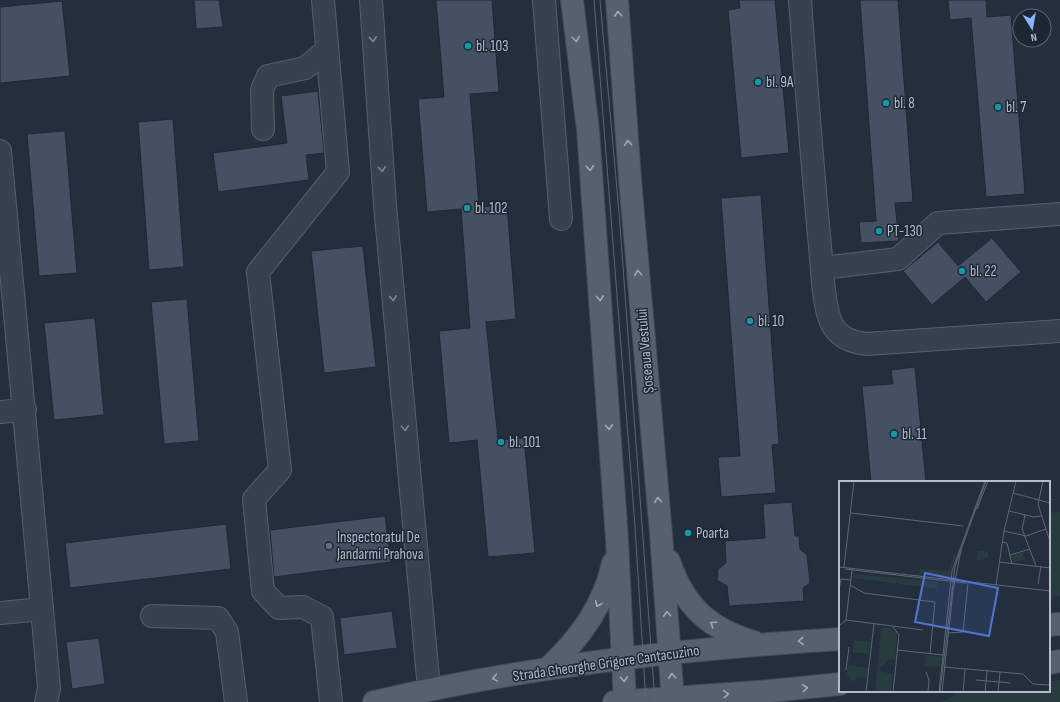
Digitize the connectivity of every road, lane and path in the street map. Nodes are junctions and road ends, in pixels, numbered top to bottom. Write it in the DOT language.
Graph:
graph roads {
  1 [pos="322,0"];
  2 [pos="371,0"];
  3 [pos="544,0"];
  4 [pos="572,0"];
  5 [pos="617,0"];
  6 [pos="800,0"];
  7 [pos="327,50"];
  8 [pos="263,128"];
  9 [pos="0,151"];
  10 [pos="1060,214"];
  11 [pos="561,219"];
  12 [pos="822,268"];
  13 [pos="1060,330"];
  14 [pos="25,410"];
  15 [pos="0,412"];
  16 [pos="662,539"];
  17 [pos="617,540"];
  18 [pos="42,609"];
  19 [pos="0,613"];
  20 [pos="152,616"];
  21 [pos="1060,624"];
  22 [pos="1050,625"];
  23 [pos="839,639"];
  24 [pos="761,644"];
  25 [pos="670,653"];
  26 [pos="622,658"];
  27 [pos="1060,662"];
  28 [pos="1050,663"];
  29 [pos="547,669"];
  30 [pos="839,684"];
  31 [pos="429,689"];
  32 [pos="770,691"];
  33 [pos="673,700"];
  34 [pos="46,702"];
  35 [pos="236,702"];
  36 [pos="331,702"];
  37 [pos="374,702"];
  38 [pos="621,702"];
  39 [pos="746,702"];
  1 -- 7 [label="street"];
  2 -- 31 [label="street, one-way"];
  3 -- 11 [label="street"];
  4 -- 17 [label="main road, one-way"];
  16 -- 5 [label="main road, Șoseaua Vestului, one-way"];
  6 -- 12 [label="street"];
  7 -- 8 [label="street"];
  7 -- 36 [label="street"];
  9 -- 14 [label="street"];
  10 -- 12 [label="street"];
  12 -- 13 [label="street"];
  14 -- 15 [label="street"];
  14 -- 18 [label="street"];
  24 -- 16 [label="main road, one-way"];
  25 -- 16 [label="main road, Șoseaua Vestului, one-way"];
  17 -- 26 [label="main road"];
  17 -- 29 [label="main road, one-way"];
  18 -- 19 [label="street"];
  18 -- 34 [label="street"];
  20 -- 35 [label="street"];
  21 -- 22 [label="main road"];
  23 -- 24 [label="main road, Strada Gheorghe Grigore Cantacuzino, one-way"];
  24 -- 25 [label="main road, Strada Gheorghe Grigore Cantacuzino"];
  25 -- 26 [label="main road, Strada Gheorghe Grigore Cantacuzino"];
  33 -- 25 [label="main road, Șoseaua Vestului, one-way"];
  26 -- 29 [label="main road, Strada Gheorghe Grigore Cantacuzino"];
  26 -- 38 [label="main road, one-way"];
  27 -- 28 [label="main road"];
  29 -- 31 [label="main road, Strada Gheorghe Grigore Cantacuzino, one-way"];
  32 -- 30 [label="main road, one-way"];
  31 -- 37 [label="main road, Strada Gheorghe Grigore Cantacuzino"];
  33 -- 32 [label="main road, one-way"];
  32 -- 39 [label="main road"];
  33 -- 38 [label="main road"];
}
